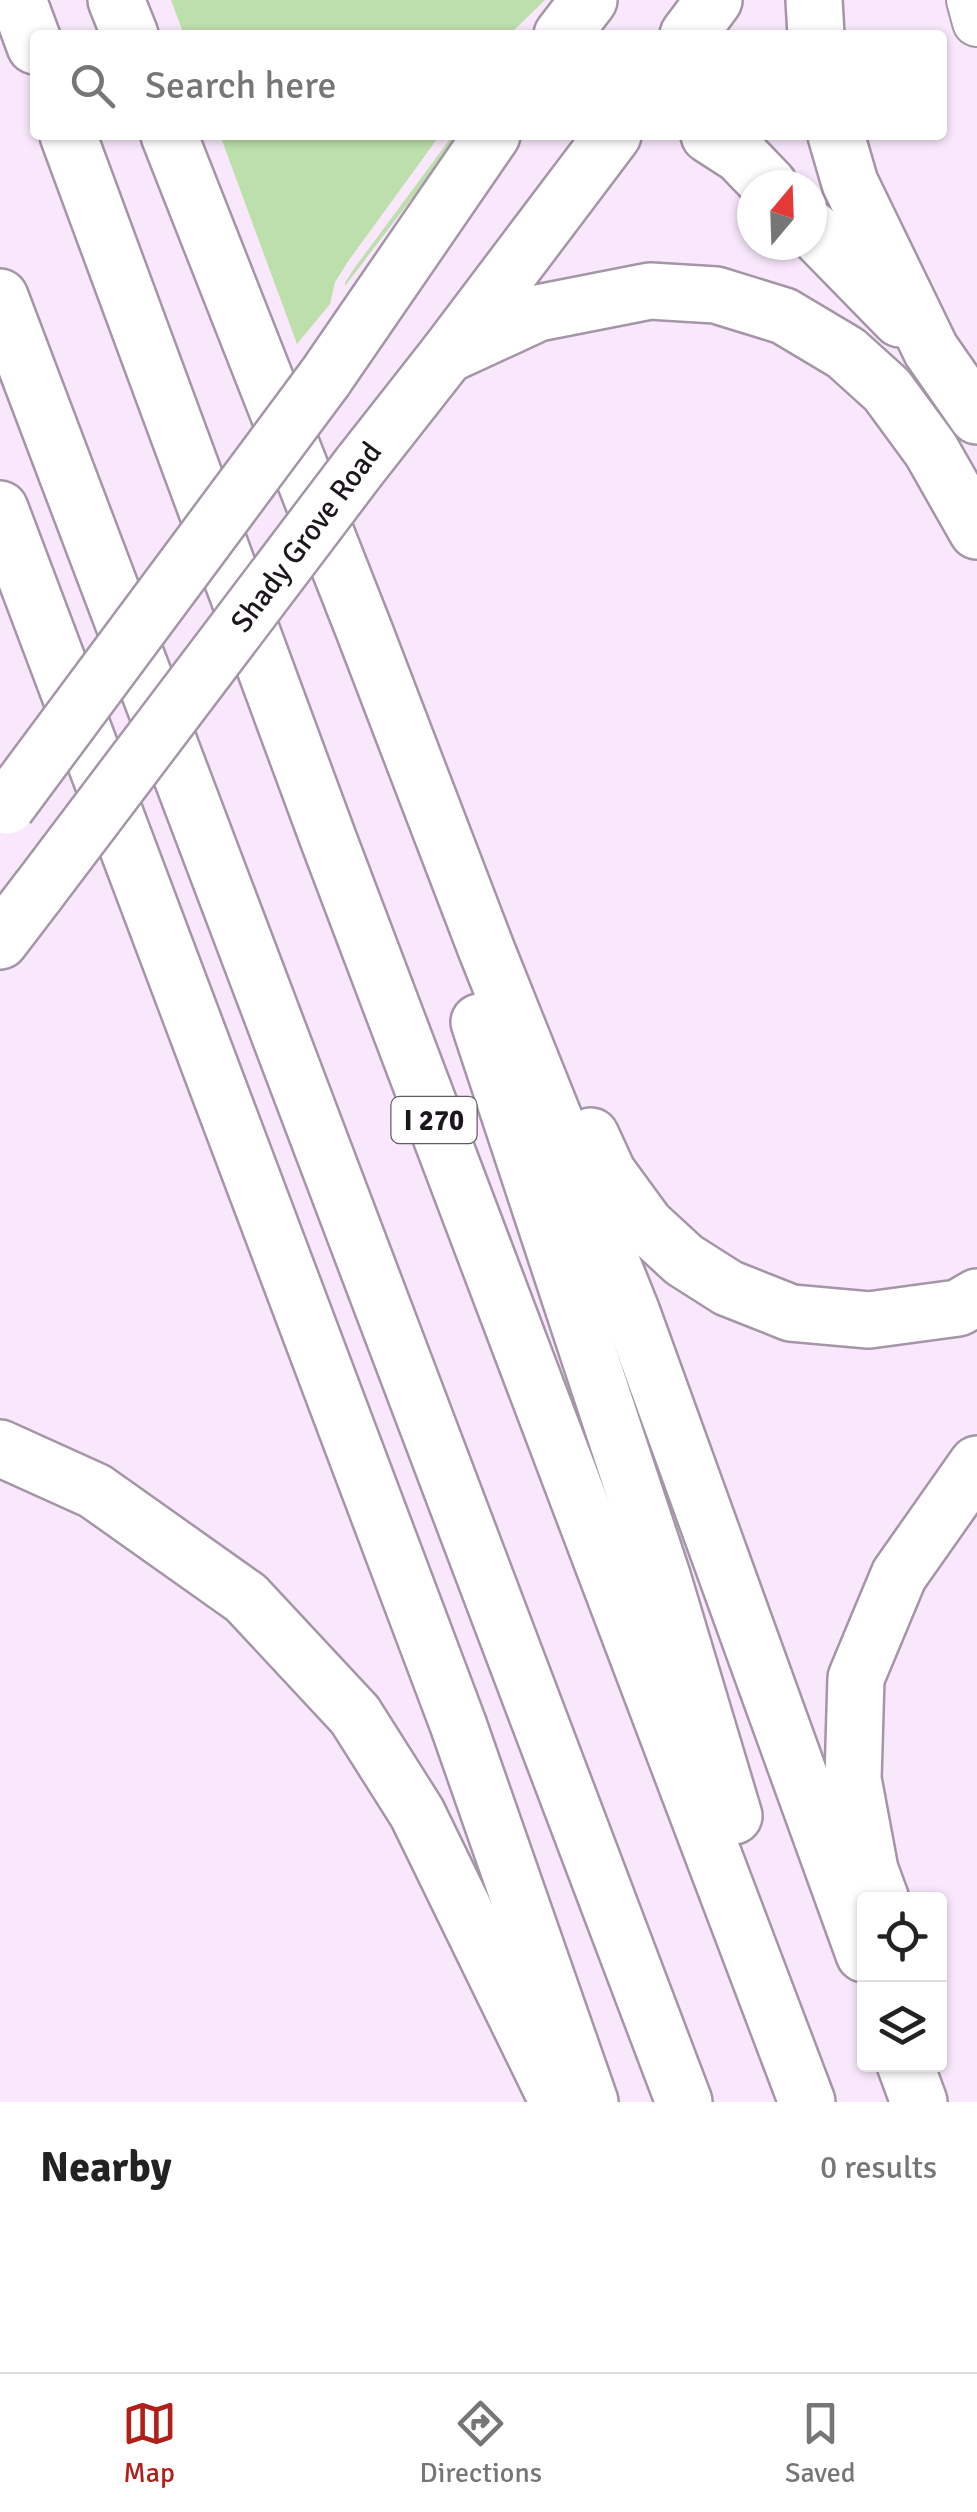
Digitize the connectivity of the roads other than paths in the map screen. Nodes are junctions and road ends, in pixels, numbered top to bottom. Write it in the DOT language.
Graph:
graph roads {
  1 [pos="18,0"];
  2 [pos="116,0"];
  3 [pos="589,0"];
  4 [pos="714,0"];
  5 [pos="814,0"];
  6 [pos="971,0"];
  7 [pos="977,22"];
  8 [pos="128,30"];
  9 [pos="566,30"];
  10 [pos="692,30"];
  11 [pos="816,30"];
  12 [pos="30,32"];
  13 [pos="70,140"];
  14 [pos="171,140"];
  15 [pos="489,140"];
  16 [pos="609,140"];
  17 [pos="717,140"];
  18 [pos="837,140"];
  19 [pos="755,170"];
  20 [pos="827,244"];
  21 [pos="0,298"];
  22 [pos="930,350"];
  23 [pos="446,356"];
  24 [pos="977,416"];
  25 [pos="0,509"];
  26 [pos="977,531"];
  27 [pos="3,811"];
  28 [pos="440,827"];
  29 [pos="0,941"];
  30 [pos="487,952"];
  31 [pos="977,1297"];
  32 [pos="0,1448"];
  33 [pos="977,1464"];
  34 [pos="977,1494"];
  35 [pos="928,1531"];
  36 [pos="878,1892"];
  37 [pos="857,1935"];
  38 [pos="908,2072"];
  39 [pos="942,2072"];
  40 [pos="558,2102"];
  41 [pos="590,2102"];
  42 [pos="684,2102"];
  43 [pos="806,2102"];
  44 [pos="819,2102"];
  45 [pos="919,2102"];
  46 [pos="952,2102"];
  1 -- 12 [label="main road"];
  2 -- 8 [label="main road"];
  3 -- 9 [label="main road"];
  4 -- 10 [label="main road"];
  5 -- 11 [label="main road"];
  6 -- 7 [label="lane"];
  13 -- 43 [label="main road, I 270"];
  14 -- 28 [label="main road"];
  15 -- 27 [label="main road, bridge"];
  16 -- 23 [label="main road, Shady Grove Road"];
  17 -- 19 [label="main road"];
  18 -- 22 [label="main road"];
  20 -- 22 [label="main road"];
  21 -- 42 [label="main road"];
  22 -- 24 [label="main road"];
  23 -- 26 [label="main road"];
  23 -- 29 [label="main road, Shady Grove Road, bridge"];
  25 -- 41 [label="main road"];
  28 -- 30 [label="main road"];
  28 -- 44 [label="main road"];
  30 -- 31 [label="main road"];
  30 -- 37 [label="main road"];
  32 -- 40 [label="main road"];
  33 -- 35 [label="main road"];
  34 -- 35 [label="main road"];
  35 -- 36 [label="main road"];
  38 -- 45 [label="main road"];
  39 -- 46 [label="main road"];
}
